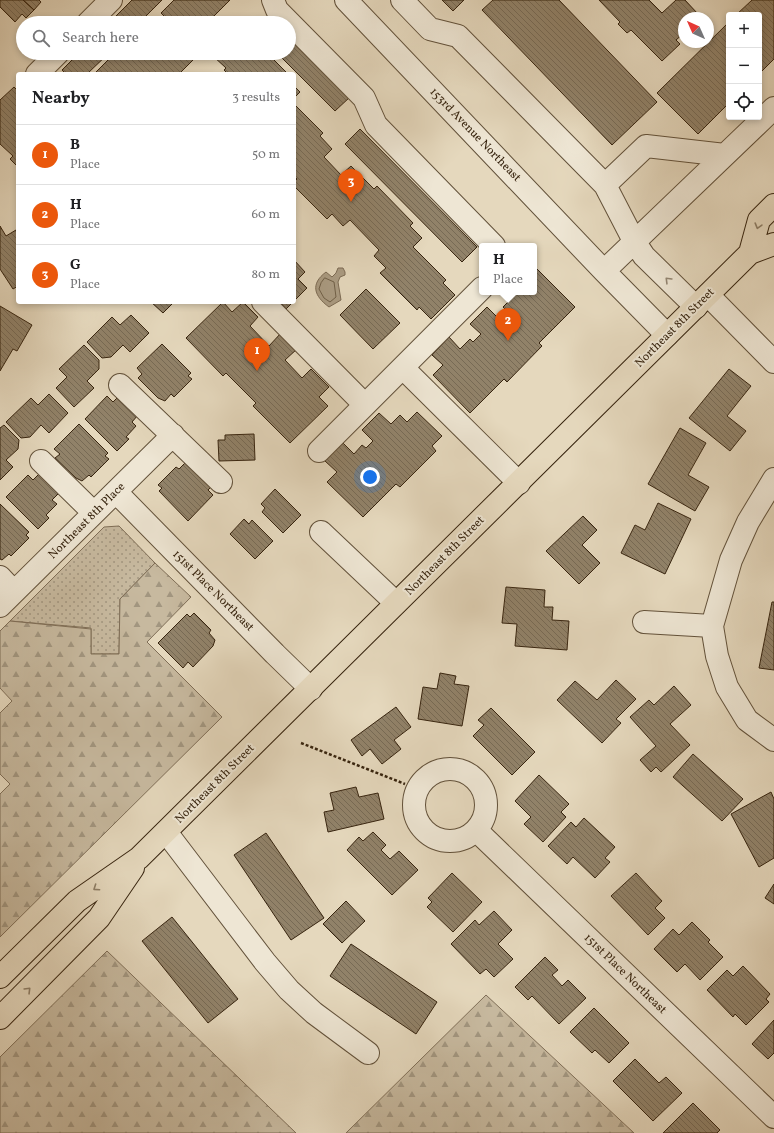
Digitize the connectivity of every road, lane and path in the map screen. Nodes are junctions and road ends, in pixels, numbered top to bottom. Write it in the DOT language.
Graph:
graph roads {
  1 [pos="111,0"];
  2 [pos="273,0"];
  3 [pos="346,0"];
  4 [pos="402,0"];
  5 [pos="95,16"];
  6 [pos="283,16"];
  7 [pos="296,29"];
  8 [pos="51,60"];
  9 [pos="39,72"];
  10 [pos="774,108"];
  11 [pos="725,154"];
  12 [pos="605,185"];
  13 [pos="774,205"];
  14 [pos="634,241"];
  15 [pos="491,243"];
  16 [pos="774,244"];
  17 [pos="750,253"];
  18 [pos="604,271"];
  19 [pos="479,291"];
  20 [pos="702,301"];
  21 [pos="265,304"];
  22 [pos="667,335"];
  23 [pos="774,362"];
  24 [pos="402,368"];
  25 [pos="120,385"];
  26 [pos="365,405"];
  27 [pos="173,435"];
  28 [pos="319,451"];
  29 [pos="42,461"];
  30 [pos="774,479"];
  31 [pos="221,482"];
  32 [pos="519,483"];
  33 [pos="116,492"];
  34 [pos="94,513"];
  35 [pos="321,532"];
  36 [pos="5,592"];
  37 [pos="396,603"];
  38 [pos="644,622"];
  39 [pos="712,626"];
  40 [pos="311,689"];
  41 [pos="774,740"];
  42 [pos="301,744"];
  43 [pos="405,784"];
  44 [pos="476,830"];
  45 [pos="166,832"];
  46 [pos="139,858"];
  47 [pos="0,977"];
  48 [pos="0,1018"];
  49 [pos="368,1053"];
  50 [pos="774,1117"];
  1 -- 5 [label="street"];
  2 -- 6 [label="street"];
  3 -- 18 [label="street, 153rd Avenue Northeast"];
  4 -- 12 [label="street"];
  7 -- 15 [label="street"];
  8 -- 9 [label="street"];
  10 -- 11 [label="street"];
  11 -- 12 [label="street"];
  11 -- 14 [label="street"];
  12 -- 14 [label="street"];
  13 -- 17 [label="main road, Northeast 8th Street, one-way"];
  14 -- 18 [label="street"];
  20 -- 14 [label="street, one-way"];
  16 -- 17 [label="main road, Northeast 8th Street"];
  17 -- 20 [label="main road, Northeast 8th Street"];
  18 -- 22 [label="street, 153rd Avenue Northeast"];
  19 -- 24 [label="street"];
  20 -- 22 [label="main road, Northeast 8th Street"];
  20 -- 23 [label="street"];
  21 -- 26 [label="street"];
  22 -- 32 [label="main road, Northeast 8th Street"];
  24 -- 26 [label="street"];
  24 -- 32 [label="street"];
  25 -- 27 [label="street"];
  26 -- 28 [label="street"];
  27 -- 31 [label="street"];
  27 -- 33 [label="street, Northeast 8th Place"];
  29 -- 34 [label="street"];
  30 -- 39 [label="street"];
  32 -- 37 [label="main road, Northeast 8th Street"];
  33 -- 34 [label="street, Northeast 8th Place"];
  33 -- 40 [label="street, 151st Place Northeast"];
  34 -- 36 [label="street, Northeast 8th Place"];
  35 -- 37 [label="street"];
  37 -- 40 [label="main road, Northeast 8th Street"];
  38 -- 39 [label="street"];
  39 -- 41 [label="street"];
  40 -- 45 [label="main road, Northeast 8th Street"];
  42 -- 43 [label="path"];
  44 -- 50 [label="street, 151st Place Northeast"];
  45 -- 46 [label="main road, Northeast 8th Street"];
  45 -- 49 [label="street"];
  46 -- 47 [label="main road, Northeast 8th Street, one-way"];
  48 -- 46 [label="main road, Northeast 8th Street, one-way"];
}
